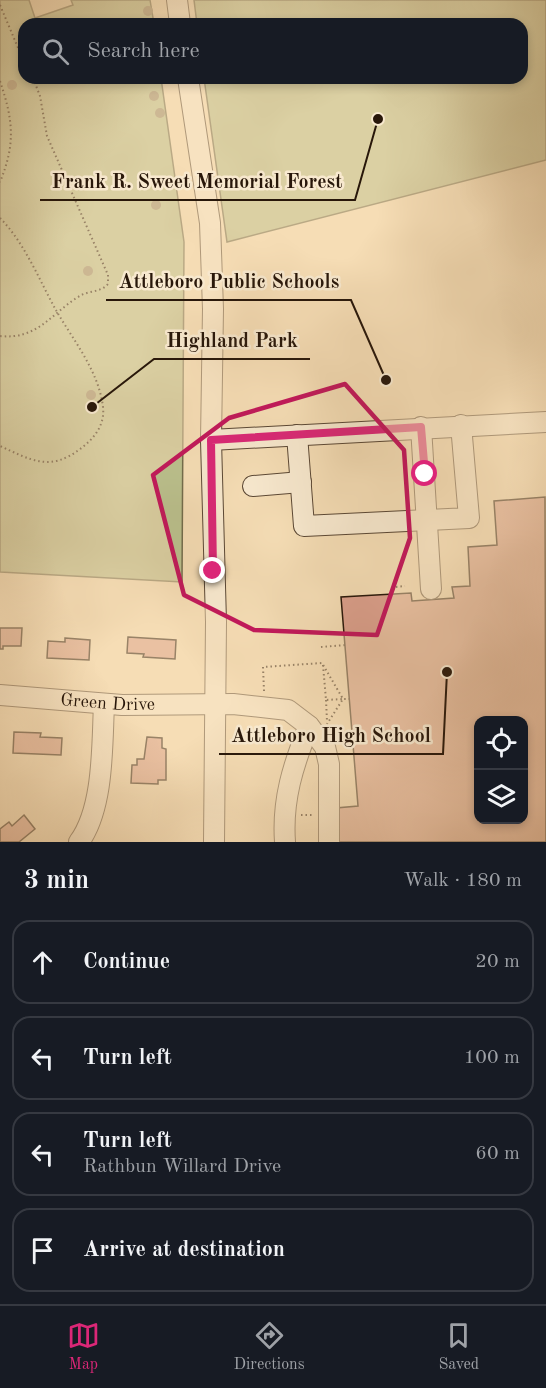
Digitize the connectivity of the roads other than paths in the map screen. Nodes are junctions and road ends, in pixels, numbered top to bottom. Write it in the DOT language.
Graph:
graph roads {
  1 [pos="177,0"];
  2 [pos="179,18"];
  3 [pos="189,84"];
  4 [pos="546,422"];
  5 [pos="461,425"];
  6 [pos="421,427"];
  7 [pos="297,435"];
  8 [pos="211,440"];
  9 [pos="301,482"];
  10 [pos="253,486"];
  11 [pos="428,520"];
  12 [pos="431,589"];
  13 [pos="0,695"];
  14 [pos="104,704"];
  15 [pos="215,706"];
  16 [pos="309,726"];
  17 [pos="79,842"];
  18 [pos="214,842"];
  19 [pos="285,842"];
  20 [pos="329,842"];
  1 -- 2 [label="street"];
  3 -- 8 [label="street"];
  4 -- 5 [label="street"];
  5 -- 6 [label="street"];
  5 -- 11 [label="street"];
  6 -- 7 [label="street"];
  6 -- 11 [label="street"];
  7 -- 8 [label="street"];
  7 -- 9 [label="street"];
  8 -- 15 [label="street"];
  9 -- 10 [label="street"];
  9 -- 11 [label="street"];
  11 -- 12 [label="street"];
  13 -- 14 [label="street, Green Drive"];
  14 -- 15 [label="street, Green Drive"];
  14 -- 17 [label="street"];
  15 -- 16 [label="street, Green Drive"];
  15 -- 18 [label="street"];
  16 -- 19 [label="street"];
  16 -- 20 [label="street"];
}
